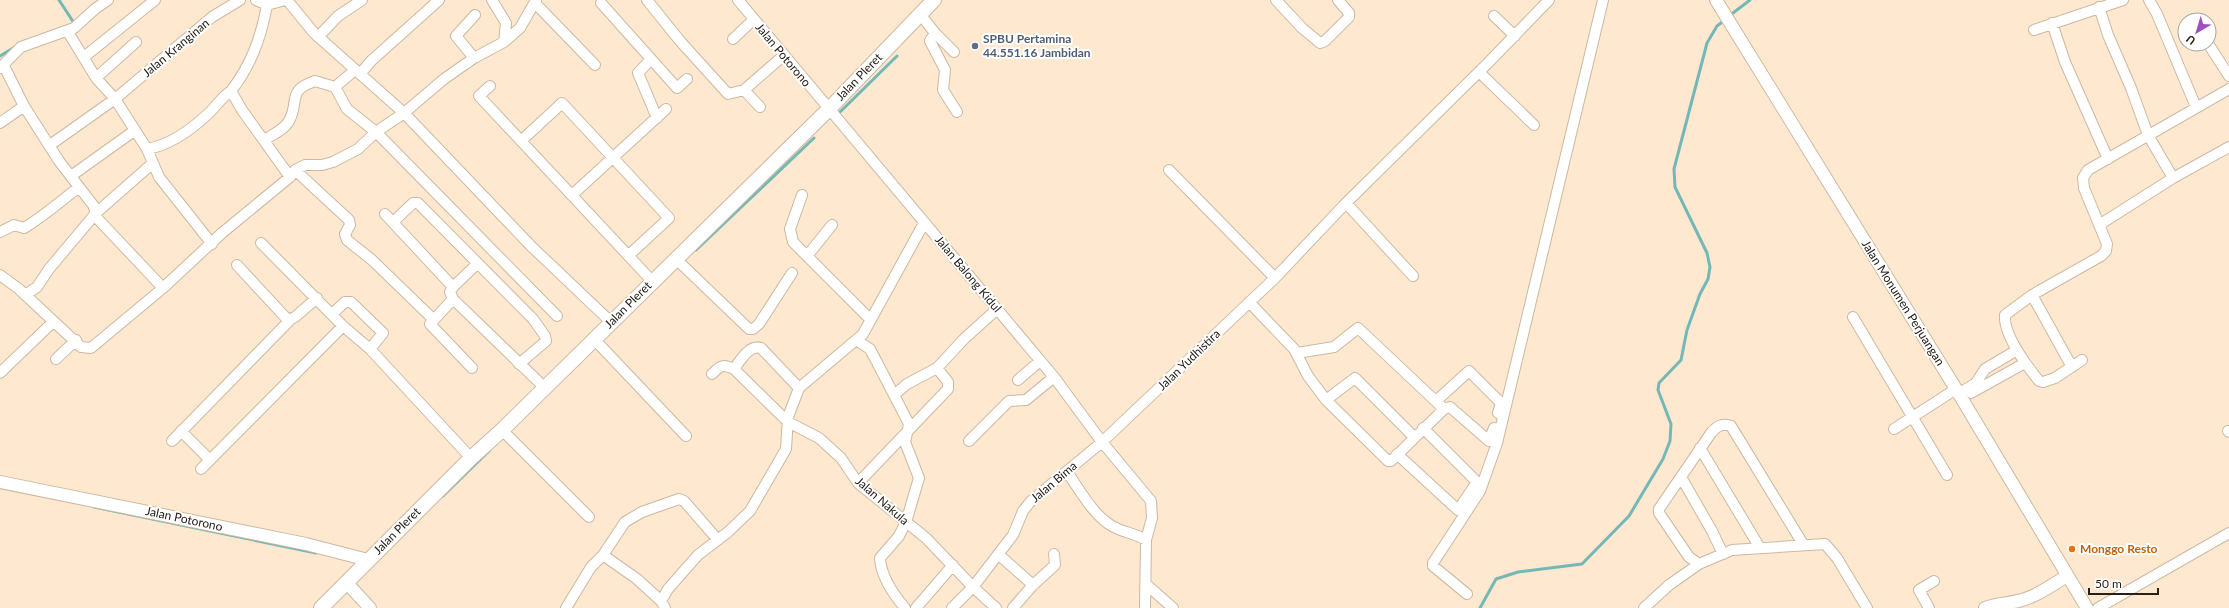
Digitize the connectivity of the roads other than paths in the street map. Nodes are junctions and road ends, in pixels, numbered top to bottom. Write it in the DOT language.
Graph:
graph roads {
  1 [pos="108,0"];
  2 [pos="155,0"];
  3 [pos="240,0"];
  4 [pos="256,0"];
  5 [pos="286,0"];
  6 [pos="362,0"];
  7 [pos="439,0"];
  8 [pos="492,0"];
  9 [pos="647,0"];
  10 [pos="738,0"];
  11 [pos="934,0"];
  12 [pos="1276,0"];
  13 [pos="1338,0"];
  14 [pos="1549,0"];
  15 [pos="1603,0"];
  16 [pos="2122,0"];
  17 [pos="2149,0"];
  18 [pos="536,2"];
  19 [pos="601,3"];
  20 [pos="1717,3"];
  21 [pos="267,6"];
  22 [pos="2099,7"];
  23 [pos="920,14"];
  24 [pos="475,15"];
  25 [pos="1494,16"];
  26 [pos="754,20"];
  27 [pos="2052,22"];
  28 [pos="2034,30"];
  29 [pos="68,32"];
  30 [pos="934,33"];
  31 [pos="1515,36"];
  32 [pos="318,37"];
  33 [pos="733,39"];
  34 [pos="136,42"];
  35 [pos="504,42"];
  36 [pos="954,52"];
  37 [pos="2216,52"];
  38 [pos="783,56"];
  39 [pos="84,57"];
  40 [pos="474,58"];
  41 [pos="651,59"];
  42 [pos="2225,60"];
  43 [pos="595,65"];
  44 [pos="2,66"];
  45 [pos="357,72"];
  46 [pos="1479,72"];
  47 [pos="2229,76"];
  48 [pos="96,78"];
  49 [pos="686,79"];
  50 [pos="490,86"];
  51 [pos="335,87"];
  52 [pos="2229,89"];
  53 [pos="744,90"];
  54 [pos="232,92"];
  55 [pos="115,99"];
  56 [pos="24,106"];
  57 [pos="760,107"];
  58 [pos="2196,107"];
  59 [pos="666,109"];
  60 [pos="829,109"];
  61 [pos="957,112"];
  62 [pos="404,113"];
  63 [pos="657,118"];
  64 [pos="0,123"];
  65 [pos="1534,125"];
  66 [pos="134,131"];
  67 [pos="376,132"];
  68 [pos="2148,135"];
  69 [pos="264,140"];
  70 [pos="521,141"];
  71 [pos="50,145"];
  72 [pos="2229,147"];
  73 [pos="147,149"];
  74 [pos="613,157"];
  75 [pos="2108,158"];
  76 [pos="153,163"];
  77 [pos="1169,170"];
  78 [pos="292,174"];
  79 [pos="71,176"];
  80 [pos="2173,178"];
  81 [pos="80,186"];
  82 [pos="572,195"];
  83 [pos="802,195"];
  84 [pos="1346,202"];
  85 [pos="386,214"];
  86 [pos="96,215"];
  87 [pos="393,222"];
  88 [pos="924,223"];
  89 [pos="2099,225"];
  90 [pos="832,226"];
  91 [pos="0,232"];
  92 [pos="261,243"];
  93 [pos="212,244"];
  94 [pos="629,255"];
  95 [pos="807,256"];
  96 [pos="675,258"];
  97 [pos="477,264"];
  98 [pos="237,265"];
  99 [pos="792,273"];
  100 [pos="0,276"];
  101 [pos="1413,276"];
  102 [pos="1275,278"];
  103 [pos="652,281"];
  104 [pos="453,287"];
  105 [pos="163,288"];
  106 [pos="25,295"];
  107 [pos="2032,295"];
  108 [pos="317,298"];
  109 [pos="453,299"];
  110 [pos="1248,302"];
  111 [pos="997,309"];
  112 [pos="332,314"];
  113 [pos="557,316"];
  114 [pos="1853,317"];
  115 [pos="433,319"];
  116 [pos="870,319"];
  117 [pos="291,320"];
  118 [pos="53,322"];
  119 [pos="611,322"];
  120 [pos="343,326"];
  121 [pos="594,339"];
  122 [pos="76,340"];
  123 [pos="856,340"];
  124 [pos="370,349"];
  125 [pos="2017,350"];
  126 [pos="1297,353"];
  127 [pos="56,360"];
  128 [pos="2082,360"];
  129 [pos="1040,361"];
  130 [pos="2025,363"];
  131 [pos="519,364"];
  132 [pos="2072,367"];
  133 [pos="472,368"];
  134 [pos="937,368"];
  135 [pos="734,369"];
  136 [pos="0,372"];
  137 [pos="712,374"];
  138 [pos="1054,377"];
  139 [pos="1018,380"];
  140 [pos="545,388"];
  141 [pos="799,388"];
  142 [pos="1958,394"];
  143 [pos="894,395"];
  144 [pos="1326,400"];
  145 [pos="1436,402"];
  146 [pos="1444,409"];
  147 [pos="1912,417"];
  148 [pos="788,422"];
  149 [pos="1423,428"];
  150 [pos="1894,429"];
  151 [pos="502,430"];
  152 [pos="909,430"];
  153 [pos="181,431"];
  154 [pos="686,436"];
  155 [pos="1414,438"];
  156 [pos="172,441"];
  157 [pos="969,441"];
  158 [pos="1102,442"];
  159 [pos="1700,448"];
  160 [pos="1397,454"];
  161 [pos="471,458"];
  162 [pos="210,460"];
  163 [pos="201,469"];
  164 [pos="1067,472"];
  165 [pos="1947,475"];
  166 [pos="1680,477"];
  167 [pos="0,482"];
  168 [pos="858,483"];
  169 [pos="589,517"];
  170 [pos="906,522"];
  171 [pos="2229,533"];
  172 [pos="718,540"];
  173 [pos="1146,540"];
  174 [pos="1803,544"];
  175 [pos="1760,548"];
  176 [pos="998,554"];
  177 [pos="1054,554"];
  178 [pos="1723,554"];
  179 [pos="603,555"];
  180 [pos="368,560"];
  181 [pos="1698,564"];
  182 [pos="953,565"];
  183 [pos="2067,576"];
  184 [pos="1934,581"];
  185 [pos="346,582"];
  186 [pos="1033,585"];
  187 [pos="1147,585"];
  188 [pos="973,587"];
  189 [pos="1467,594"];
  190 [pos="662,605"];
  191 [pos="321,608"];
  192 [pos="370,608"];
  193 [pos="566,608"];
  194 [pos="905,608"];
  195 [pos="916,608"];
  196 [pos="952,608"];
  197 [pos="996,608"];
  198 [pos="1013,608"];
  199 [pos="1145,608"];
  200 [pos="1173,608"];
  201 [pos="1644,608"];
  202 [pos="1867,608"];
  203 [pos="1929,608"];
  204 [pos="1984,608"];
  205 [pos="2087,608"];
  206 [pos="2098,608"];
  1 -- 29 [label="street"];
  2 -- 39 [label="street"];
  3 -- 55 [label="street, Jalan Kranginan"];
  4 -- 21 [label="street"];
  5 -- 21 [label="street"];
  5 -- 32 [label="street"];
  6 -- 32 [label="street"];
  7 -- 45 [label="street"];
  8 -- 35 [label="street"];
  9 -- 53 [label="street"];
  10 -- 26 [label="street, Jalan Potorono"];
  11 -- 23 [label="main road, Jalan Pleret"];
  12 -- 13 [label="street"];
  14 -- 31 [label="street, Jalan Yudhistira"];
  15 -- 189 [label="street"];
  16 -- 22 [label="street"];
  17 -- 58 [label="street"];
  18 -- 35 [label="street"];
  18 -- 43 [label="street"];
  19 -- 41 [label="street"];
  20 -- 142 [label="street, Jalan Monumen Perjuangan"];
  21 -- 54 [label="street"];
  22 -- 27 [label="street"];
  22 -- 68 [label="street"];
  23 -- 30 [label="street"];
  23 -- 60 [label="main road, Jalan Pleret"];
  24 -- 40 [label="street"];
  25 -- 31 [label="street"];
  26 -- 33 [label="street"];
  26 -- 38 [label="street, Jalan Potorono"];
  27 -- 28 [label="street"];
  27 -- 75 [label="street"];
  29 -- 39 [label="street"];
  29 -- 44 [label="street"];
  30 -- 36 [label="street"];
  30 -- 61 [label="street"];
  31 -- 46 [label="street, Jalan Yudhistira"];
  32 -- 45 [label="street"];
  34 -- 48 [label="street"];
  35 -- 40 [label="street"];
  37 -- 42 [label="street"];
  38 -- 53 [label="street"];
  38 -- 60 [label="street, Jalan Potorono"];
  39 -- 48 [label="street"];
  40 -- 62 [label="street"];
  41 -- 49 [label="street"];
  41 -- 63 [label="street"];
  42 -- 47 [label="street"];
  44 -- 56 [label="street"];
  45 -- 51 [label="street"];
  45 -- 62 [label="street"];
  46 -- 65 [label="street"];
  46 -- 84 [label="street, Jalan Yudhistira"];
  48 -- 55 [label="street"];
  50 -- 70 [label="street"];
  51 -- 67 [label="street"];
  51 -- 69 [label="street"];
  52 -- 58 [label="street"];
  53 -- 57 [label="street"];
  54 -- 69 [label="street"];
  54 -- 73 [label="street"];
  55 -- 66 [label="street"];
  55 -- 71 [label="street, Jalan Kranginan"];
  56 -- 64 [label="street"];
  56 -- 71 [label="street"];
  58 -- 68 [label="street"];
  59 -- 63 [label="street"];
  60 -- 88 [label="street, Jalan Balong Kidul"];
  60 -- 96 [label="main road, Jalan Pleret"];
  62 -- 67 [label="street"];
  62 -- 119 [label="street"];
  63 -- 74 [label="street"];
  66 -- 73 [label="street"];
  66 -- 79 [label="street"];
  67 -- 78 [label="street"];
  67 -- 113 [label="street"];
  68 -- 75 [label="street"];
  68 -- 80 [label="street"];
  69 -- 78 [label="street"];
  70 -- 74 [label="street"];
  70 -- 82 [label="street"];
  71 -- 79 [label="street"];
  72 -- 80 [label="street"];
  73 -- 76 [label="street"];
  74 -- 82 [label="street"];
  74 -- 94 [label="street"];
  75 -- 89 [label="street"];
  76 -- 86 [label="street"];
  76 -- 93 [label="street"];
  77 -- 102 [label="street"];
  78 -- 93 [label="street"];
  78 -- 115 [label="street"];
  79 -- 81 [label="street"];
  80 -- 89 [label="street"];
  81 -- 86 [label="street"];
  81 -- 91 [label="street"];
  82 -- 94 [label="street"];
  83 -- 95 [label="street"];
  84 -- 101 [label="street"];
  84 -- 102 [label="street, Jalan Yudhistira"];
  85 -- 87 [label="street"];
  86 -- 105 [label="street"];
  86 -- 106 [label="street"];
  87 -- 97 [label="street"];
  87 -- 104 [label="street"];
  88 -- 111 [label="street, Jalan Balong Kidul"];
  88 -- 116 [label="street"];
  89 -- 107 [label="street"];
  90 -- 95 [label="street"];
  92 -- 108 [label="street"];
  93 -- 105 [label="street"];
  94 -- 103 [label="street"];
  95 -- 116 [label="street"];
  96 -- 99 [label="street"];
  96 -- 103 [label="main road, Jalan Pleret"];
  97 -- 104 [label="street"];
  97 -- 131 [label="street"];
  98 -- 117 [label="street"];
  100 -- 106 [label="street"];
  102 -- 110 [label="street, Jalan Yudhistira"];
  103 -- 119 [label="main road, Jalan Pleret"];
  104 -- 109 [label="street"];
  105 -- 122 [label="street"];
  106 -- 118 [label="street"];
  107 -- 125 [label="street"];
  107 -- 132 [label="street"];
  108 -- 112 [label="street"];
  108 -- 117 [label="street"];
  109 -- 115 [label="street"];
  109 -- 131 [label="street"];
  110 -- 126 [label="street"];
  110 -- 158 [label="street, Jalan Yudhistira"];
  111 -- 129 [label="street, Jalan Balong Kidul"];
  111 -- 134 [label="street"];
  112 -- 120 [label="street"];
  112 -- 124 [label="street"];
  114 -- 147 [label="street"];
  115 -- 133 [label="street"];
  116 -- 123 [label="street"];
  117 -- 153 [label="street"];
  118 -- 122 [label="street"];
  118 -- 136 [label="street"];
  119 -- 121 [label="main road, Jalan Pleret"];
  120 -- 124 [label="street"];
  120 -- 162 [label="street"];
  121 -- 140 [label="main road, Jalan Pleret"];
  121 -- 154 [label="street"];
  122 -- 127 [label="street"];
  123 -- 141 [label="street"];
  123 -- 143 [label="street"];
  124 -- 161 [label="street"];
  125 -- 130 [label="street"];
  125 -- 142 [label="street"];
  126 -- 144 [label="street"];
  126 -- 145 [label="street"];
  128 -- 132 [label="street"];
  129 -- 138 [label="street, Jalan Balong Kidul"];
  129 -- 139 [label="street"];
  130 -- 132 [label="street"];
  130 -- 142 [label="street"];
  131 -- 140 [label="street"];
  134 -- 143 [label="street"];
  134 -- 152 [label="street"];
  135 -- 137 [label="street"];
  135 -- 141 [label="street"];
  135 -- 148 [label="street, Jalan Nakula"];
  138 -- 157 [label="street"];
  138 -- 158 [label="street, Jalan Balong Kidul"];
  140 -- 151 [label="main road, Jalan Pleret"];
  141 -- 148 [label="street"];
  142 -- 147 [label="street"];
  142 -- 183 [label="street, Jalan Monumen Perjuangan"];
  143 -- 152 [label="street"];
  144 -- 155 [label="street"];
  144 -- 160 [label="street"];
  145 -- 146 [label="street"];
  145 -- 146 [label="street"];
  146 -- 149 [label="street"];
  147 -- 150 [label="street"];
  147 -- 165 [label="street"];
  148 -- 168 [label="street, Jalan Nakula"];
  148 -- 172 [label="street"];
  149 -- 155 [label="street"];
  149 -- 160 [label="street"];
  151 -- 161 [label="main road, Jalan Pleret"];
  151 -- 169 [label="street"];
  152 -- 168 [label="street"];
  152 -- 170 [label="street"];
  153 -- 156 [label="street"];
  153 -- 162 [label="street"];
  155 -- 160 [label="street"];
  158 -- 164 [label="street, Jalan Bima"];
  158 -- 173 [label="street, Jalan Balong Kidul"];
  159 -- 166 [label="street"];
  159 -- 174 [label="street"];
  159 -- 175 [label="street"];
  161 -- 180 [label="main road, Jalan Pleret"];
  162 -- 163 [label="street"];
  164 -- 173 [label="street"];
  164 -- 176 [label="street, Jalan Bima"];
  166 -- 178 [label="street"];
  166 -- 181 [label="street"];
  167 -- 180 [label="street, Jalan Potorono"];
  168 -- 170 [label="street, Jalan Nakula"];
  170 -- 182 [label="street, Jalan Nakula"];
  170 -- 194 [label="street"];
  171 -- 206 [label="street"];
  172 -- 179 [label="street"];
  172 -- 190 [label="street"];
  173 -- 187 [label="street, Jalan Balong Kidul"];
  174 -- 175 [label="street"];
  174 -- 202 [label="street"];
  175 -- 178 [label="street"];
  176 -- 186 [label="street"];
  176 -- 188 [label="street, Jalan Bima"];
  177 -- 186 [label="street"];
  178 -- 181 [label="street"];
  179 -- 190 [label="street"];
  179 -- 193 [label="street"];
  180 -- 185 [label="main road, Jalan Pleret"];
  181 -- 201 [label="street"];
  182 -- 188 [label="street, Jalan Nakula"];
  182 -- 195 [label="street"];
  183 -- 204 [label="street"];
  183 -- 205 [label="street, Jalan Monumen Perjuangan"];
  184 -- 203 [label="street"];
  185 -- 191 [label="main road, Jalan Pleret"];
  185 -- 192 [label="street"];
  186 -- 198 [label="street"];
  187 -- 199 [label="street, Jalan Balong Kidul"];
  187 -- 200 [label="street"];
  188 -- 196 [label="street, Jalan Bima"];
  188 -- 197 [label="street, Jalan Nakula"];
}
